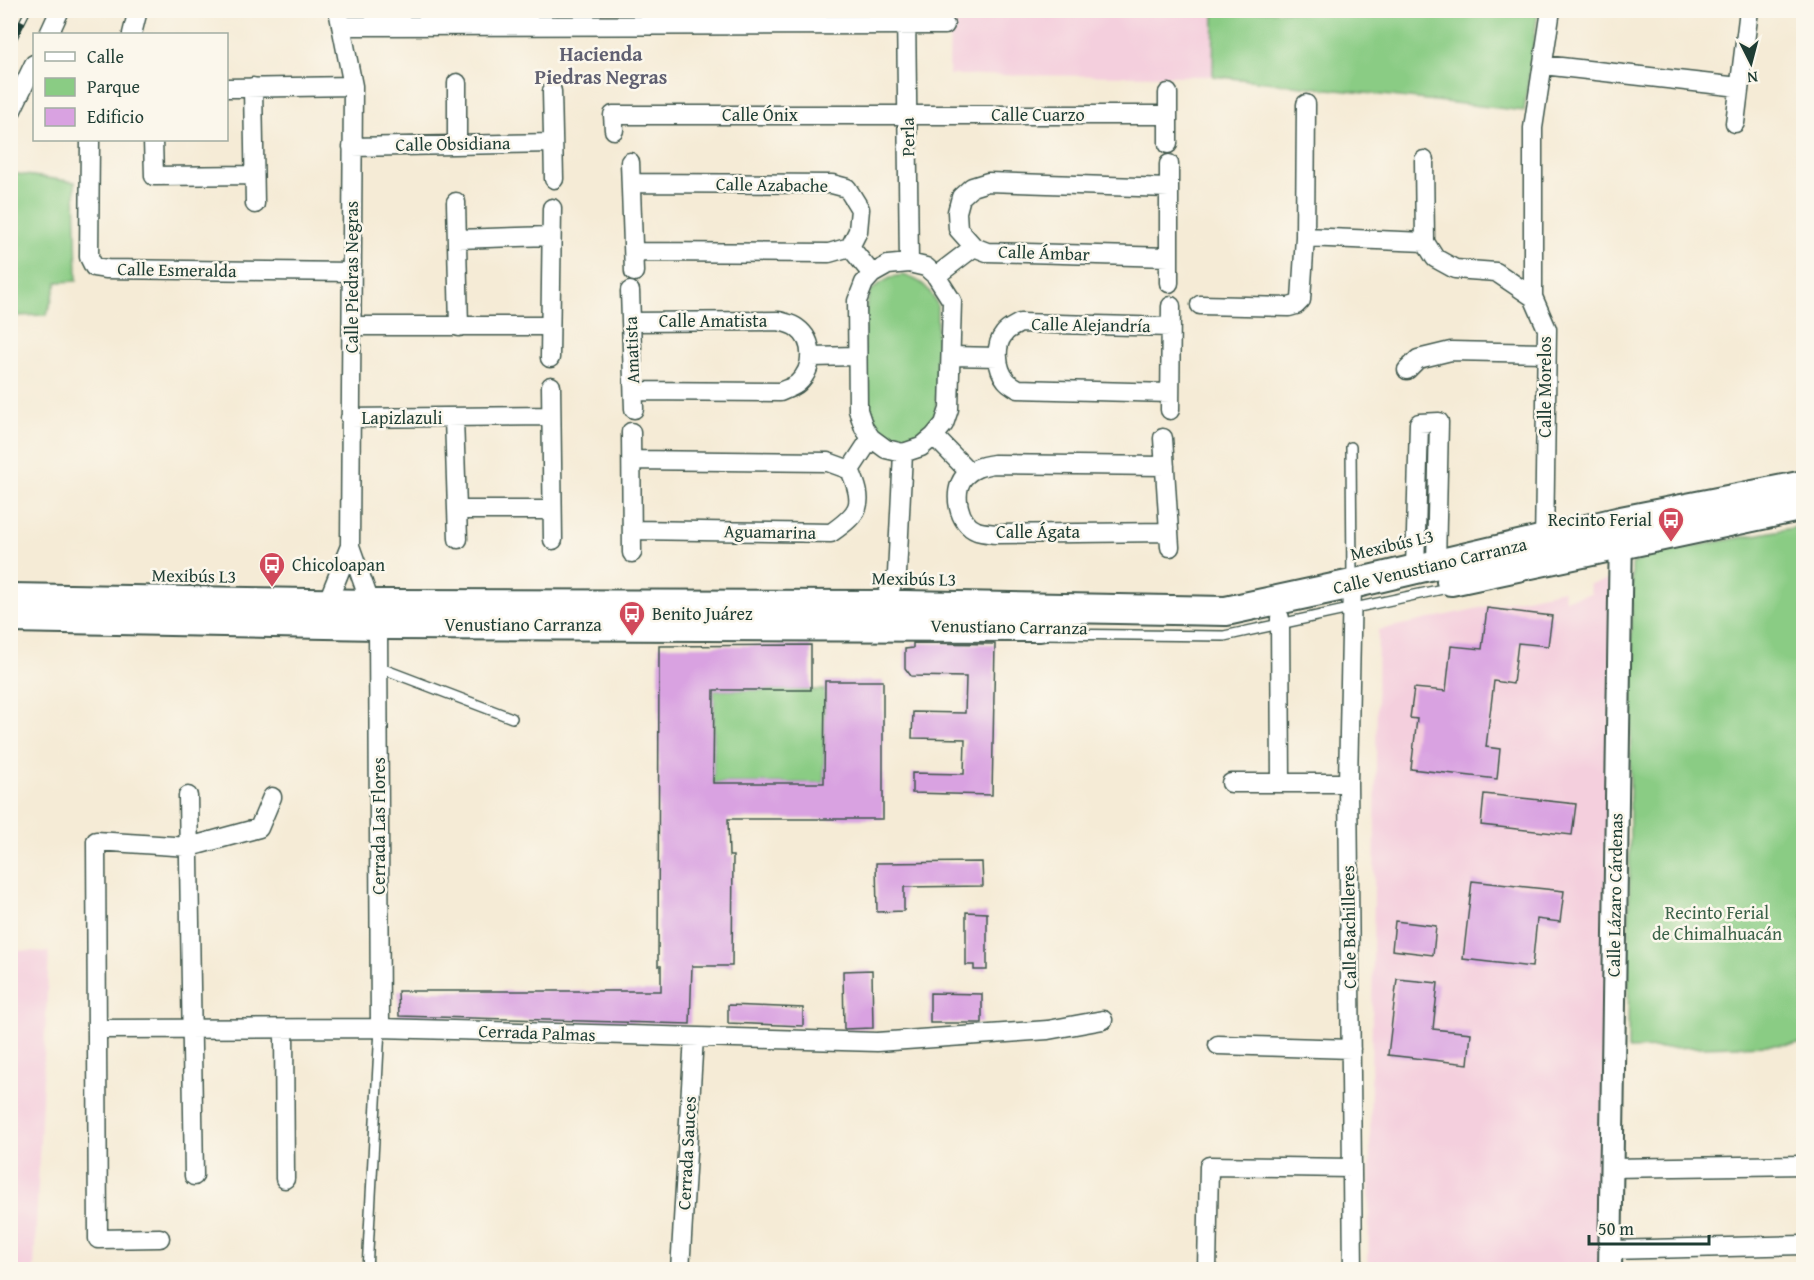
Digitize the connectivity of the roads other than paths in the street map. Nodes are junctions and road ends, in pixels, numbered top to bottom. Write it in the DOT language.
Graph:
graph roads {
  1 [pos="60,10"];
  2 [pos="138,10"];
  3 [pos="1551,10"];
  4 [pos="1749,10"];
  5 [pos="340,18"];
  6 [pos="812,18"];
  7 [pos="906,18"];
  8 [pos="621,19"];
  9 [pos="945,25"];
  10 [pos="49,33"];
  11 [pos="132,33"];
  12 [pos="1543,64"];
  13 [pos="33,66"];
  14 [pos="457,83"];
  15 [pos="352,86"];
  16 [pos="253,87"];
  17 [pos="1739,87"];
  18 [pos="228,88"];
  19 [pos="552,91"];
  20 [pos="1168,93"];
  21 [pos="1306,104"];
  22 [pos="10,114"];
  23 [pos="908,114"];
  24 [pos="1168,115"];
  25 [pos="613,122"];
  26 [pos="1735,123"];
  27 [pos="90,141"];
  28 [pos="153,141"];
  29 [pos="553,142"];
  30 [pos="457,144"];
  31 [pos="1168,144"];
  32 [pos="352,147"];
  33 [pos="1424,160"];
  34 [pos="630,162"];
  35 [pos="1169,164"];
  36 [pos="254,175"];
  37 [pos="554,179"];
  38 [pos="632,183"];
  39 [pos="1169,188"];
  40 [pos="456,202"];
  41 [pos="255,204"];
  42 [pos="552,208"];
  43 [pos="551,236"];
  44 [pos="1305,237"];
  45 [pos="458,239"];
  46 [pos="1425,242"];
  47 [pos="850,247"];
  48 [pos="974,247"];
  49 [pos="634,252"];
  50 [pos="1169,256"];
  51 [pos="909,263"];
  52 [pos="352,272"];
  53 [pos="634,272"];
  54 [pos="872,274"];
  55 [pos="936,276"];
  56 [pos="1169,283"];
  57 [pos="630,291"];
  58 [pos="1533,297"];
  59 [pos="1200,305"];
  60 [pos="1171,306"];
  61 [pos="630,322"];
  62 [pos="352,326"];
  63 [pos="550,326"];
  64 [pos="459,327"];
  65 [pos="1171,327"];
  66 [pos="1546,353"];
  67 [pos="857,356"];
  68 [pos="951,356"];
  69 [pos="812,357"];
  70 [pos="998,357"];
  71 [pos="550,358"];
  72 [pos="1407,369"];
  73 [pos="551,386"];
  74 [pos="551,416"];
  75 [pos="350,418"];
  76 [pos="454,418"];
  77 [pos="632,432"];
  78 [pos="934,436"];
  79 [pos="871,438"];
  80 [pos="1163,438"];
  81 [pos="1351,447"];
  82 [pos="903,453"];
  83 [pos="632,460"];
  84 [pos="1165,466"];
  85 [pos="850,470"];
  86 [pos="969,472"];
  87 [pos="1803,477"];
  88 [pos="1803,485"];
  89 [pos="1803,506"];
  90 [pos="458,510"];
  91 [pos="552,510"];
  92 [pos="1803,513"];
  93 [pos="1416,525"];
  94 [pos="1437,525"];
  95 [pos="632,530"];
  96 [pos="1548,535"];
  97 [pos="1621,538"];
  98 [pos="458,539"];
  99 [pos="553,540"];
  100 [pos="350,546"];
  101 [pos="632,553"];
  102 [pos="1426,559"];
  103 [pos="897,574"];
  104 [pos="1352,585"];
  105 [pos="10,590"];
  106 [pos="438,594"];
  107 [pos="10,598"];
  108 [pos="893,606"];
  109 [pos="327,607"];
  110 [pos="374,613"];
  111 [pos="10,618"];
  112 [pos="1280,621"];
  113 [pos="1203,623"];
  114 [pos="10,625"];
  115 [pos="378,667"];
  116 [pos="512,718"];
  117 [pos="1231,783"];
  118 [pos="1281,783"];
  119 [pos="1348,783"];
  120 [pos="188,796"];
  121 [pos="272,797"];
  122 [pos="189,848"];
  123 [pos="1103,1020"];
  124 [pos="380,1028"];
  125 [pos="97,1029"];
  126 [pos="192,1029"];
  127 [pos="284,1029"];
  128 [pos="694,1037"];
  129 [pos="1218,1045"];
  130 [pos="1351,1049"];
  131 [pos="1803,1165"];
  132 [pos="1352,1168"];
  133 [pos="1611,1168"];
  134 [pos="194,1176"];
  135 [pos="285,1179"];
  136 [pos="160,1238"];
  137 [pos="1803,1245"];
  138 [pos="1610,1260"];
  139 [pos="367,1269"];
  140 [pos="680,1269"];
  141 [pos="1207,1269"];
  142 [pos="1353,1269"];
  1 -- 10 [label="street"];
  2 -- 11 [label="street"];
  3 -- 12 [label="street, Calle Morelos"];
  4 -- 17 [label="street"];
  5 -- 8 [label="street"];
  5 -- 15 [label="street, Calle Piedras Negras"];
  6 -- 7 [label="street"];
  6 -- 8 [label="street"];
  7 -- 9 [label="street"];
  7 -- 23 [label="street, Perla"];
  12 -- 17 [label="street"];
  12 -- 58 [label="street, Calle Morelos"];
  13 -- 22 [label="street"];
  14 -- 30 [label="street"];
  15 -- 16 [label="street"];
  15 -- 32 [label="street, Calle Piedras Negras"];
  16 -- 18 [label="street"];
  16 -- 36 [label="street"];
  17 -- 26 [label="street"];
  19 -- 29 [label="street"];
  20 -- 24 [label="street"];
  21 -- 44 [label="street"];
  23 -- 24 [label="street, Calle Cuarzo"];
  23 -- 25 [label="street, Calle Ónix"];
  23 -- 51 [label="street, Perla"];
  24 -- 31 [label="street"];
  27 -- 52 [label="street, Calle Esmeralda"];
  28 -- 36 [label="street"];
  29 -- 30 [label="street, Calle Obsidiana"];
  29 -- 37 [label="street"];
  30 -- 32 [label="street, Calle Obsidiana"];
  32 -- 52 [label="street, Calle Piedras Negras"];
  33 -- 46 [label="street"];
  34 -- 38 [label="street"];
  35 -- 39 [label="street"];
  36 -- 41 [label="street"];
  38 -- 47 [label="street, Calle Azabache"];
  38 -- 49 [label="street"];
  39 -- 48 [label="street, Calle Ámbar"];
  39 -- 50 [label="street"];
  40 -- 45 [label="street"];
  42 -- 43 [label="street"];
  43 -- 45 [label="street"];
  43 -- 63 [label="street"];
  44 -- 46 [label="street"];
  44 -- 59 [label="street"];
  45 -- 64 [label="street"];
  46 -- 58 [label="street"];
  47 -- 49 [label="street"];
  47 -- 54 [label="street"];
  48 -- 50 [label="street, Calle Ámbar"];
  48 -- 55 [label="street"];
  49 -- 53 [label="street"];
  50 -- 56 [label="street"];
  51 -- 54 [label="street"];
  51 -- 55 [label="street"];
  52 -- 62 [label="street, Calle Piedras Negras"];
  54 -- 67 [label="street"];
  55 -- 68 [label="street"];
  57 -- 61 [label="street, Amatista"];
  58 -- 66 [label="street, Calle Morelos"];
  60 -- 65 [label="street"];
  61 -- 69 [label="street, Calle Amatista"];
  61 -- 69 [label="street, Amatista"];
  62 -- 64 [label="street"];
  62 -- 75 [label="street, Calle Piedras Negras"];
  63 -- 64 [label="street"];
  63 -- 71 [label="street"];
  65 -- 70 [label="street, Calle Alejandría"];
  65 -- 70 [label="street"];
  66 -- 72 [label="street"];
  66 -- 96 [label="street, Calle Morelos"];
  67 -- 69 [label="street"];
  67 -- 79 [label="street"];
  68 -- 70 [label="street"];
  68 -- 78 [label="street"];
  73 -- 74 [label="street"];
  74 -- 76 [label="street, Lapizlazuli"];
  74 -- 91 [label="street"];
  75 -- 76 [label="street, Lapizlazuli"];
  75 -- 100 [label="street, Calle Piedras Negras"];
  76 -- 90 [label="street, Lapizlazuli"];
  77 -- 83 [label="street"];
  78 -- 82 [label="street"];
  78 -- 86 [label="street"];
  79 -- 82 [label="street"];
  79 -- 85 [label="street"];
  80 -- 84 [label="street"];
  81 -- 104 [label="lane"];
  82 -- 103 [label="street"];
  83 -- 85 [label="street"];
  83 -- 95 [label="street"];
  84 -- 86 [label="street"];
  84 -- 86 [label="street, Calle Ágata"];
  85 -- 95 [label="street, Aguamarina"];
  87 -- 96 [label="lane"];
  88 -- 97 [label="main road, Calle Venustiano Carranza"];
  89 -- 97 [label="main road, Calle Venustiano Carranza"];
  90 -- 91 [label="street"];
  90 -- 98 [label="street, Lapizlazuli"];
  91 -- 99 [label="street"];
  92 -- 97 [label="lane"];
  93 -- 94 [label="street"];
  93 -- 94 [label="street"];
  93 -- 102 [label="street"];
  94 -- 102 [label="street"];
  95 -- 101 [label="street"];
  96 -- 97 [label="main road, Calle Venustiano Carranza"];
  96 -- 102 [label="main road, Calle Venustiano Carranza"];
  96 -- 104 [label="main road, Calle Venustiano Carranza"];
  97 -- 104 [label="lane"];
  97 -- 133 [label="street, Calle Lázaro Cárdenas"];
  100 -- 109 [label="street, Calle Piedras Negras"];
  100 -- 110 [label="street, Calle Piedras Negras"];
  102 -- 104 [label="main road, Calle Venustiano Carranza"];
  103 -- 108 [label="street"];
  103 -- 108 [label="street"];
  104 -- 112 [label="main road, Calle Venustiano Carranza"];
  104 -- 113 [label="main road, Calle Venustiano Carranza"];
  104 -- 119 [label="street, Calle Bachilleres"];
  105 -- 109 [label="lane, Mexibús L3"];
  106 -- 110 [label="lane"];
  107 -- 109 [label="main road, Venustiano Carranza"];
  108 -- 110 [label="main road, Venustiano Carranza"];
  108 -- 113 [label="main road, Venustiano Carranza"];
  109 -- 110 [label="main road, Venustiano Carranza"];
  109 -- 111 [label="main road, Venustiano Carranza"];
  110 -- 112 [label="lane"];
  110 -- 114 [label="lane"];
  110 -- 115 [label="street, Cerrada Las Flores"];
  112 -- 113 [label="main road, Calle Venustiano Carranza"];
  112 -- 118 [label="street"];
  115 -- 116 [label="lane"];
  115 -- 124 [label="street, Cerrada Las Flores"];
  117 -- 118 [label="street"];
  118 -- 119 [label="street"];
  119 -- 130 [label="street, Calle Bachilleres"];
  120 -- 122 [label="street"];
  121 -- 122 [label="street"];
  122 -- 125 [label="street"];
  122 -- 126 [label="street"];
  123 -- 128 [label="street, Cerrada Palmas"];
  124 -- 127 [label="street, Cerrada Palmas"];
  124 -- 128 [label="street, Cerrada Palmas"];
  124 -- 139 [label="lane"];
  125 -- 126 [label="street, Cerrada Palmas"];
  125 -- 136 [label="street"];
  126 -- 127 [label="street, Cerrada Palmas"];
  126 -- 134 [label="street"];
  127 -- 135 [label="street"];
  128 -- 140 [label="street, Cerrada Sauces"];
  129 -- 130 [label="street"];
  130 -- 132 [label="street, Calle Bachilleres"];
  131 -- 133 [label="street"];
  132 -- 141 [label="street"];
  132 -- 142 [label="street, Calle Bachilleres"];
  133 -- 138 [label="street, Calle Lázaro Cárdenas"];
  137 -- 138 [label="street"];
}
